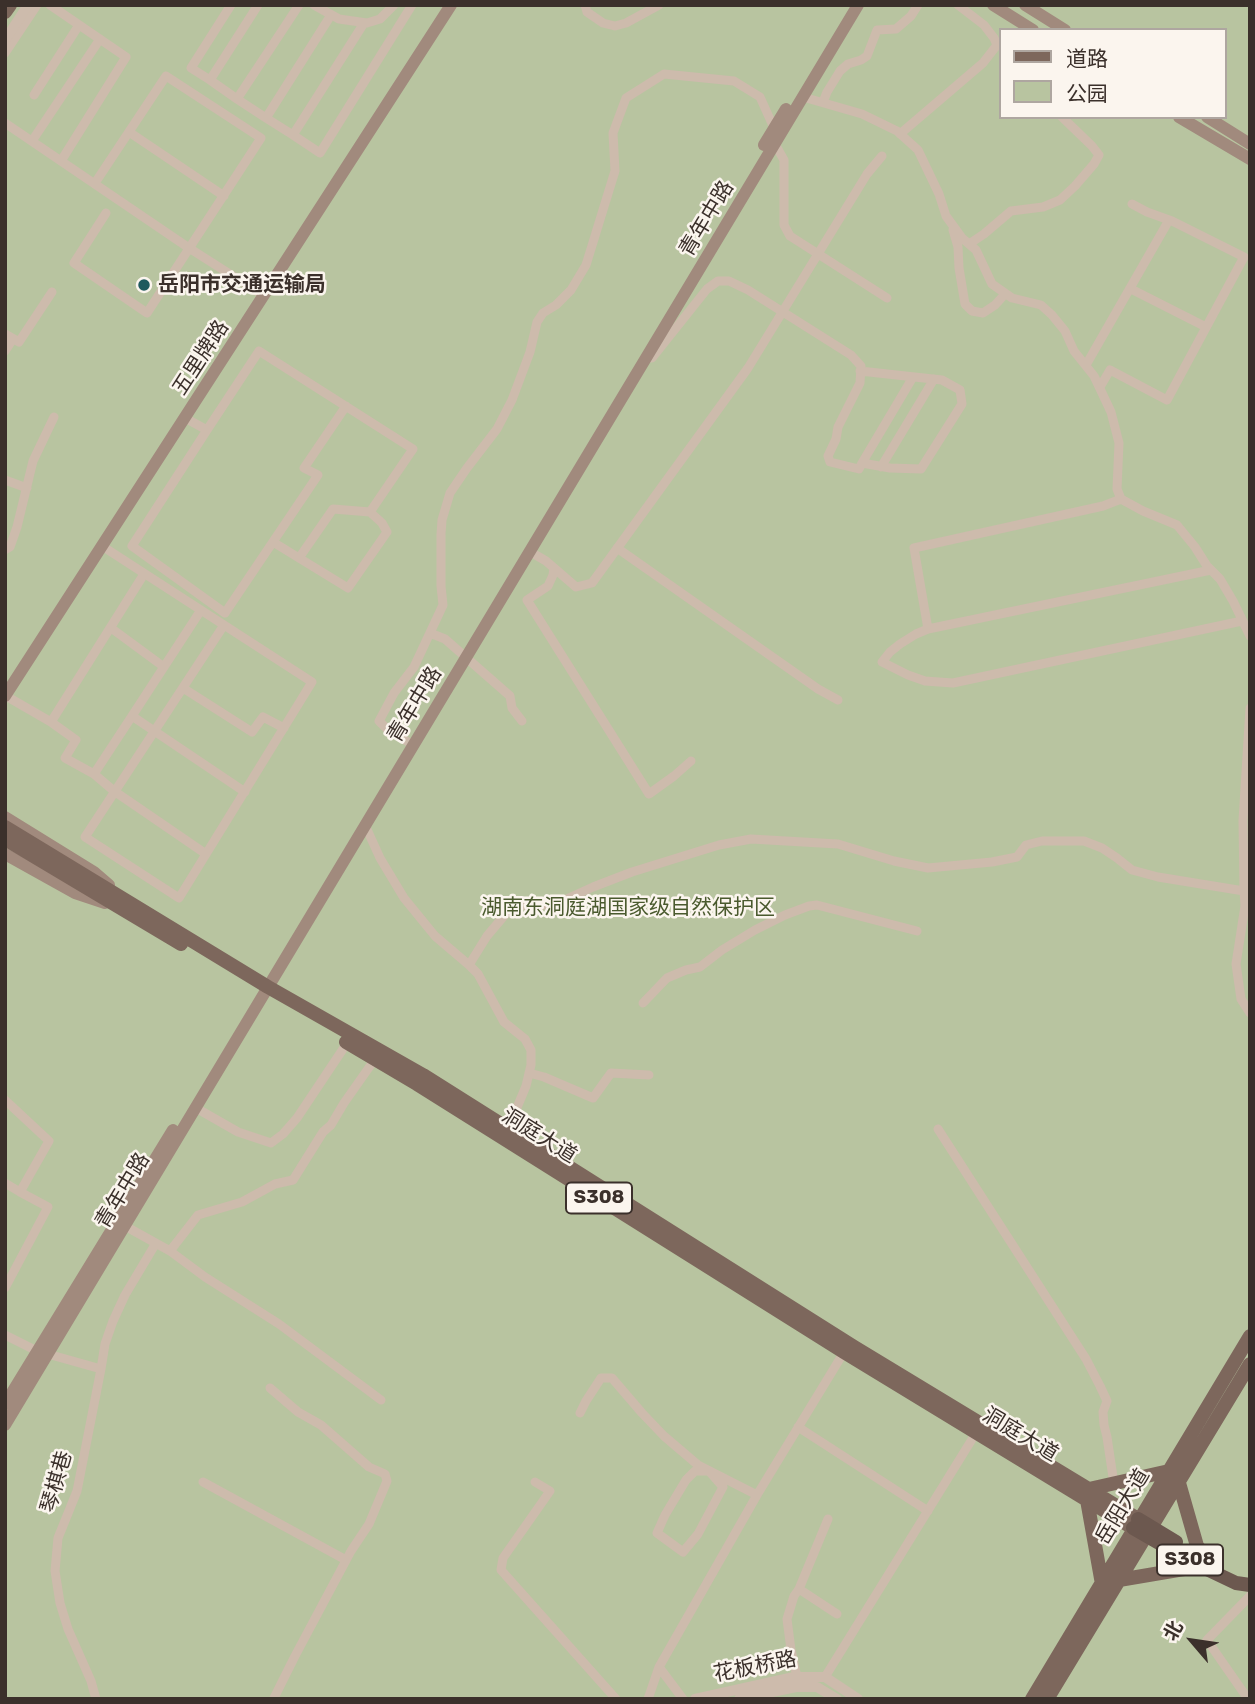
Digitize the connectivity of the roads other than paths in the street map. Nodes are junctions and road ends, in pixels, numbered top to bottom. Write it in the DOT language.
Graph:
graph roads {
  1 [pos="10,5"];
  2 [pos="28,5"];
  3 [pos="37,5"];
  4 [pos="50,5"];
  5 [pos="231,5"];
  6 [pos="258,5"];
  7 [pos="299,5"];
  8 [pos="314,5"];
  9 [pos="394,5"];
  10 [pos="412,5"];
  11 [pos="444,5"];
  12 [pos="451,5"];
  13 [pos="585,5"];
  14 [pos="659,5"];
  15 [pos="849,5"];
  16 [pos="858,5"];
  17 [pos="918,5"];
  18 [pos="958,5"];
  19 [pos="993,5"];
  20 [pos="1025,5"];
  21 [pos="5,12"];
  22 [pos="331,15"];
  23 [pos="364,23"];
  24 [pos="79,25"];
  25 [pos="1030,28"];
  26 [pos="1062,28"];
  27 [pos="100,39"];
  28 [pos="5,40"];
  29 [pos="5,53"];
  30 [pos="998,53"];
  31 [pos="209,80"];
  32 [pos="34,95"];
  33 [pos="803,97"];
  34 [pos="237,99"];
  35 [pos="823,102"];
  36 [pos="266,118"];
  37 [pos="1064,119"];
  38 [pos="1182,119"];
  39 [pos="1210,119"];
  40 [pos="5,123"];
  41 [pos="774,128"];
  42 [pos="129,132"];
  43 [pos="900,134"];
  44 [pos="293,135"];
  45 [pos="32,141"];
  46 [pos="775,144"];
  47 [pos="1250,144"];
  48 [pos="882,156"];
  49 [pos="1250,159"];
  50 [pos="61,161"];
  51 [pos="95,183"];
  52 [pos="224,196"];
  53 [pos="1132,204"];
  54 [pos="106,213"];
  55 [pos="1169,220"];
  56 [pos="950,221"];
  57 [pos="969,244"];
  58 [pos="189,248"];
  59 [pos="1131,289"];
  60 [pos="51,292"];
  61 [pos="258,292"];
  62 [pos="1005,294"];
  63 [pos="887,298"];
  64 [pos="1206,327"];
  65 [pos="9,337"];
  66 [pos="5,351"];
  67 [pos="646,357"];
  68 [pos="1086,365"];
  69 [pos="860,371"];
  70 [pos="913,376"];
  71 [pos="934,379"];
  72 [pos="1100,387"];
  73 [pos="346,406"];
  74 [pos="54,417"];
  75 [pos="185,418"];
  76 [pos="207,430"];
  77 [pos="862,463"];
  78 [pos="881,467"];
  79 [pos="5,480"];
  80 [pos="27,488"];
  81 [pos="1121,499"];
  82 [pos="370,512"];
  83 [pos="273,542"];
  84 [pos="102,546"];
  85 [pos="617,548"];
  86 [pos="5,550"];
  87 [pos="534,554"];
  88 [pos="299,558"];
  89 [pos="554,568"];
  90 [pos="1211,570"];
  91 [pos="144,574"];
  92 [pos="201,610"];
  93 [pos="1242,621"];
  94 [pos="223,625"];
  95 [pos="111,628"];
  96 [pos="928,629"];
  97 [pos="430,633"];
  98 [pos="1250,636"];
  99 [pos="464,656"];
  100 [pos="164,667"];
  101 [pos="5,684"];
  102 [pos="183,688"];
  103 [pos="5,696"];
  104 [pos="838,699"];
  105 [pos="1250,708"];
  106 [pos="132,716"];
  107 [pos="523,721"];
  108 [pos="51,722"];
  109 [pos="284,728"];
  110 [pos="154,732"];
  111 [pos="408,742"];
  112 [pos="691,761"];
  113 [pos="1248,767"];
  114 [pos="94,774"];
  115 [pos="114,791"];
  116 [pos="245,792"];
  117 [pos="5,817"];
  118 [pos="365,825"];
  119 [pos="5,827"];
  120 [pos="5,839"];
  121 [pos="5,854"];
  122 [pos="206,854"];
  123 [pos="1244,891"];
  124 [pos="121,902"];
  125 [pos="917,931"];
  126 [pos="469,965"];
  127 [pos="263,988"];
  128 [pos="643,1003"];
  129 [pos="1250,1013"];
  130 [pos="347,1043"];
  131 [pos="375,1059"];
  132 [pos="529,1073"];
  133 [pos="649,1075"];
  134 [pos="5,1100"];
  135 [pos="196,1108"];
  136 [pos="508,1129"];
  137 [pos="938,1129"];
  138 [pos="5,1183"];
  139 [pos="20,1192"];
  140 [pos="125,1226"];
  141 [pos="156,1243"];
  142 [pos="170,1251"];
  143 [pos="5,1288"];
  144 [pos="5,1335"];
  145 [pos="1250,1336"];
  146 [pos="43,1352"];
  147 [pos="844,1352"];
  148 [pos="1250,1364"];
  149 [pos="101,1369"];
  150 [pos="270,1388"];
  151 [pos="382,1400"];
  152 [pos="5,1404"];
  153 [pos="580,1413"];
  154 [pos="5,1425"];
  155 [pos="798,1427"];
  156 [pos="979,1428"];
  157 [pos="709,1471"];
  158 [pos="1174,1477"];
  159 [pos="202,1482"];
  160 [pos="535,1482"];
  161 [pos="1114,1484"];
  162 [pos="757,1495"];
  163 [pos="1088,1495"];
  164 [pos="928,1511"];
  165 [pos="828,1519"];
  166 [pos="1142,1527"];
  167 [pos="346,1560"];
  168 [pos="1207,1564"];
  169 [pos="1250,1576"];
  170 [pos="1119,1580"];
  171 [pos="1102,1584"];
  172 [pos="1250,1585"];
  173 [pos="799,1589"];
  174 [pos="1250,1596"];
  175 [pos="837,1614"];
  176 [pos="659,1667"];
  177 [pos="797,1677"];
  178 [pos="825,1677"];
  179 [pos="96,1699"];
  180 [pos="274,1699"];
  181 [pos="616,1699"];
  182 [pos="648,1699"];
  183 [pos="683,1699"];
  184 [pos="695,1699"];
  185 [pos="739,1699"];
  186 [pos="837,1699"];
  187 [pos="858,1699"];
  188 [pos="1032,1699"];
  189 [pos="1048,1699"];
  190 [pos="1248,1699"];
  1 -- 21 [label="main road"];
  2 -- 28 [label="street"];
  3 -- 29 [label="street"];
  4 -- 24 [label="street"];
  5 -- 31 [label="street"];
  6 -- 31 [label="street"];
  7 -- 34 [label="street"];
  8 -- 22 [label="street"];
  9 -- 23 [label="street"];
  10 -- 44 [label="street"];
  11 -- 61 [label="main road, 五里牌路"];
  12 -- 75 [label="main road, 五里牌路"];
  13 -- 14 [label="street"];
  15 -- 41 [label="main road"];
  16 -- 33 [label="main road, 青年中路"];
  17 -- 35 [label="street"];
  18 -- 30 [label="street"];
  19 -- 25 [label="main road"];
  20 -- 26 [label="main road"];
  22 -- 23 [label="street"];
  22 -- 36 [label="street"];
  23 -- 44 [label="street"];
  24 -- 27 [label="street"];
  24 -- 32 [label="street"];
  27 -- 45 [label="street"];
  27 -- 50 [label="street"];
  30 -- 43 [label="street"];
  31 -- 34 [label="street"];
  33 -- 35 [label="street"];
  33 -- 46 [label="main road, 青年中路"];
  34 -- 36 [label="street"];
  35 -- 43 [label="street"];
  36 -- 44 [label="street"];
  37 -- 57 [label="street"];
  38 -- 49 [label="main road"];
  39 -- 47 [label="main road"];
  40 -- 45 [label="street"];
  41 -- 97 [label="street"];
  41 -- 99 [label="main road"];
  42 -- 51 [label="street"];
  42 -- 52 [label="street"];
  42 -- 52 [label="street"];
  43 -- 56 [label="street"];
  45 -- 50 [label="street"];
  46 -- 63 [label="street"];
  46 -- 67 [label="main road, 青年中路"];
  48 -- 85 [label="street"];
  50 -- 51 [label="street"];
  51 -- 58 [label="street"];
  52 -- 58 [label="street"];
  53 -- 55 [label="street"];
  54 -- 58 [label="street"];
  55 -- 59 [label="street"];
  55 -- 64 [label="street"];
  56 -- 57 [label="street"];
  56 -- 62 [label="street"];
  57 -- 62 [label="street"];
  58 -- 61 [label="street"];
  59 -- 64 [label="street"];
  59 -- 68 [label="street"];
  60 -- 65 [label="street"];
  61 -- 101 [label="main road, 五里牌路"];
  62 -- 68 [label="street"];
  64 -- 72 [label="street"];
  65 -- 66 [label="street"];
  67 -- 69 [label="street"];
  67 -- 99 [label="main road, 青年中路"];
  68 -- 72 [label="street"];
  69 -- 70 [label="street"];
  69 -- 77 [label="street"];
  70 -- 71 [label="street"];
  70 -- 77 [label="street"];
  71 -- 78 [label="street"];
  71 -- 78 [label="street"];
  72 -- 81 [label="street"];
  73 -- 76 [label="street"];
  73 -- 82 [label="street"];
  73 -- 83 [label="street"];
  74 -- 80 [label="street"];
  75 -- 76 [label="street"];
  75 -- 84 [label="main road, 五里牌路"];
  76 -- 83 [label="street"];
  77 -- 78 [label="street"];
  79 -- 80 [label="street"];
  80 -- 86 [label="street"];
  81 -- 90 [label="street"];
  81 -- 96 [label="street"];
  82 -- 88 [label="street"];
  82 -- 88 [label="street"];
  83 -- 88 [label="street"];
  84 -- 91 [label="street"];
  84 -- 103 [label="main road, 五里牌路"];
  85 -- 89 [label="street"];
  85 -- 104 [label="street"];
  87 -- 89 [label="street"];
  89 -- 112 [label="street"];
  90 -- 93 [label="street"];
  90 -- 96 [label="street"];
  91 -- 92 [label="street"];
  91 -- 95 [label="street"];
  92 -- 94 [label="street"];
  92 -- 100 [label="street"];
  93 -- 96 [label="street"];
  93 -- 98 [label="street"];
  94 -- 102 [label="street"];
  94 -- 109 [label="street"];
  95 -- 100 [label="street"];
  95 -- 108 [label="street"];
  97 -- 99 [label="street"];
  97 -- 111 [label="street"];
  99 -- 107 [label="street"];
  99 -- 111 [label="main road"];
  99 -- 118 [label="main road, 青年中路"];
  100 -- 106 [label="street"];
  102 -- 109 [label="street"];
  102 -- 110 [label="street"];
  103 -- 108 [label="street"];
  105 -- 113 [label="street"];
  106 -- 110 [label="street"];
  106 -- 114 [label="street"];
  108 -- 114 [label="street"];
  109 -- 116 [label="street"];
  110 -- 115 [label="street"];
  110 -- 116 [label="street"];
  111 -- 127 [label="main road"];
  113 -- 123 [label="street"];
  114 -- 115 [label="street"];
  115 -- 122 [label="street"];
  115 -- 122 [label="street"];
  116 -- 122 [label="street"];
  117 -- 124 [label="main road"];
  118 -- 126 [label="street"];
  118 -- 127 [label="main road, 青年中路"];
  119 -- 124 [label="main road, 洞庭大道 / S308"];
  120 -- 124 [label="main road, 洞庭大道 / S308"];
  121 -- 124 [label="main road"];
  123 -- 126 [label="street"];
  123 -- 129 [label="street"];
  124 -- 127 [label="main road, 洞庭大道 / S308"];
  125 -- 128 [label="street"];
  126 -- 132 [label="street"];
  127 -- 130 [label="main road, 洞庭大道 / S308"];
  127 -- 135 [label="main road, 青年中路"];
  127 -- 136 [label="main road, 洞庭大道 / S308"];
  127 -- 146 [label="main road, 青年中路"];
  130 -- 131 [label="main road, 洞庭大道 / S308"];
  130 -- 135 [label="street"];
  131 -- 142 [label="street"];
  131 -- 147 [label="main road, 洞庭大道 / S308"];
  132 -- 133 [label="street"];
  132 -- 136 [label="street"];
  134 -- 139 [label="street"];
  135 -- 140 [label="main road, 青年中路"];
  136 -- 156 [label="main road, 洞庭大道 / S308"];
  137 -- 161 [label="street"];
  138 -- 139 [label="street"];
  139 -- 143 [label="street"];
  140 -- 141 [label="street"];
  140 -- 146 [label="main road, 青年中路"];
  141 -- 142 [label="street"];
  141 -- 149 [label="street, 琴棋巷"];
  142 -- 151 [label="street"];
  144 -- 146 [label="street"];
  145 -- 158 [label="main road, 岳阳大道"];
  146 -- 149 [label="street"];
  146 -- 152 [label="main road, 青年中路"];
  146 -- 154 [label="main road, 青年中路"];
  147 -- 155 [label="street"];
  147 -- 156 [label="main road, 洞庭大道 / S308"];
  148 -- 158 [label="main road, 岳阳大道"];
  149 -- 179 [label="street, 琴棋巷"];
  150 -- 167 [label="street"];
  153 -- 157 [label="street"];
  155 -- 162 [label="street"];
  155 -- 164 [label="street"];
  156 -- 163 [label="main road, 洞庭大道 / S308"];
  156 -- 164 [label="street"];
  157 -- 157 [label="street"];
  157 -- 162 [label="street"];
  158 -- 161 [label="main road"];
  158 -- 166 [label="main road, 岳阳大道"];
  158 -- 168 [label="main road"];
  159 -- 167 [label="street"];
  160 -- 181 [label="street"];
  161 -- 163 [label="main road"];
  162 -- 176 [label="street"];
  163 -- 166 [label="main road, 洞庭大道 / S308"];
  163 -- 171 [label="main road"];
  164 -- 178 [label="street"];
  165 -- 173 [label="street"];
  166 -- 168 [label="highway, S308"];
  166 -- 170 [label="main road, 岳阳大道"];
  166 -- 171 [label="main road, 岳阳大道"];
  167 -- 180 [label="street"];
  168 -- 169 [label="highway, S308"];
  168 -- 170 [label="main road"];
  168 -- 172 [label="highway, S308"];
  170 -- 189 [label="main road, 岳阳大道"];
  171 -- 188 [label="main road, 岳阳大道"];
  173 -- 175 [label="street"];
  173 -- 177 [label="street"];
  174 -- 190 [label="street"];
  176 -- 182 [label="street"];
  176 -- 183 [label="street"];
  177 -- 178 [label="street, 花板桥路"];
  177 -- 184 [label="street, 花板桥路"];
  178 -- 187 [label="street, 花板桥路"];
  185 -- 186 [label="street, 花板桥路"];
}
